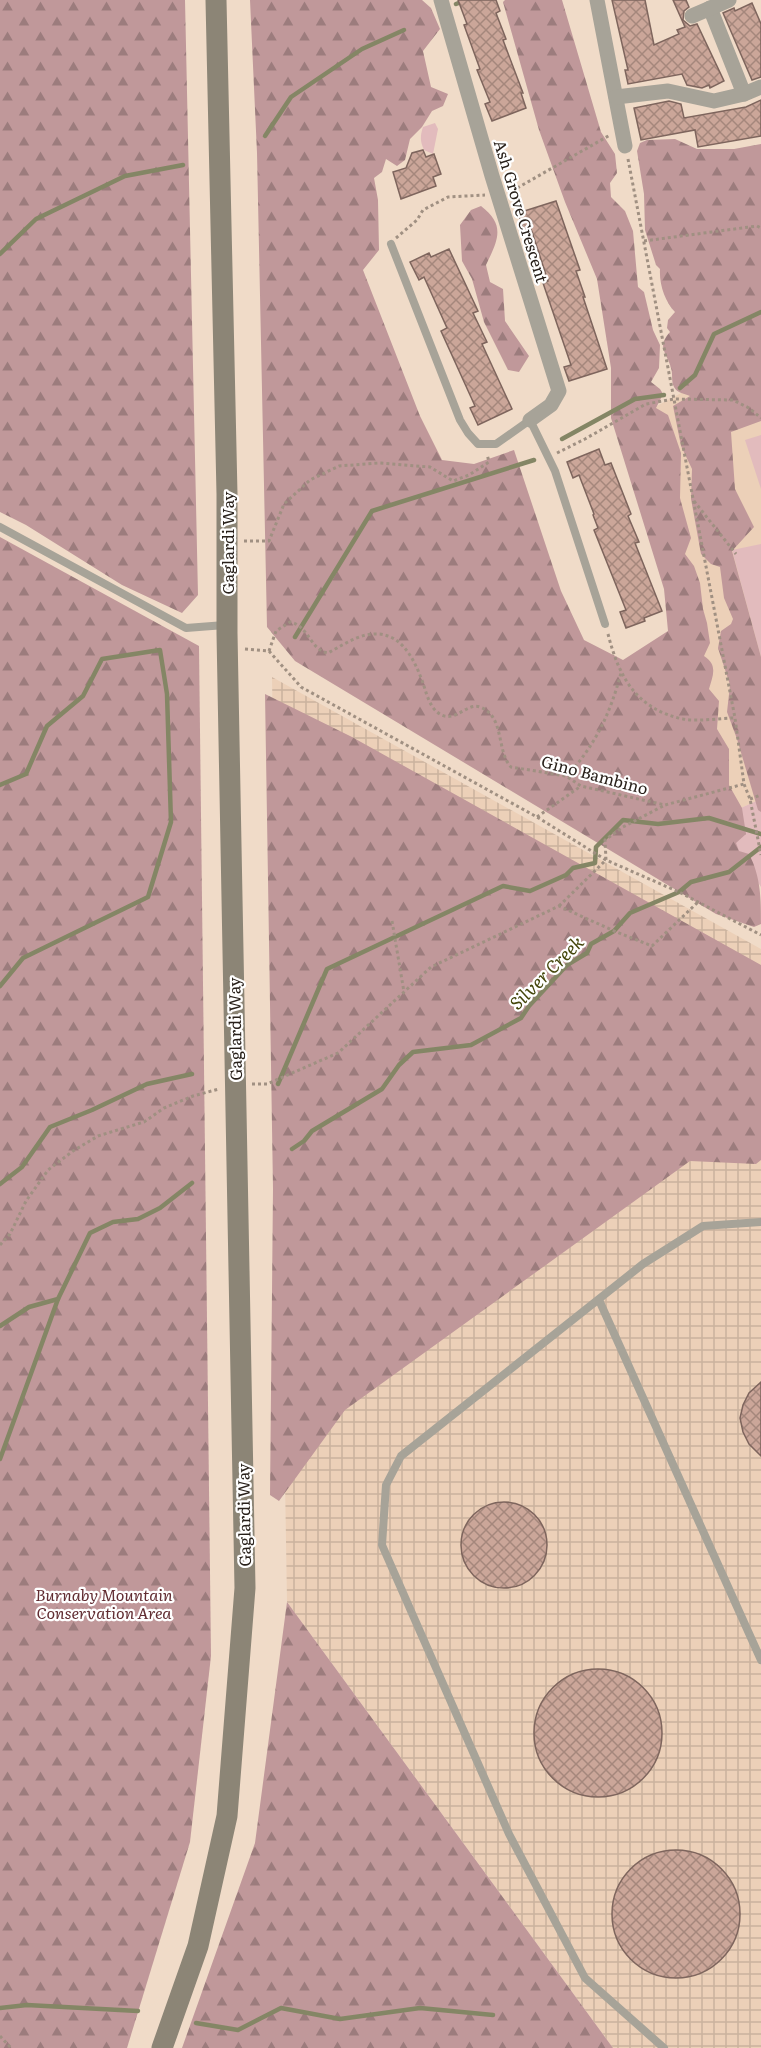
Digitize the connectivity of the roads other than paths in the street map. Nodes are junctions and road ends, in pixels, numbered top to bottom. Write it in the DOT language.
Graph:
graph roads {
  1 [pos="216,0"];
  2 [pos="441,0"];
  3 [pos="597,0"];
  4 [pos="729,0"];
  5 [pos="710,8"];
  6 [pos="692,16"];
  7 [pos="761,87"];
  8 [pos="744,94"];
  9 [pos="616,97"];
  10 [pos="625,146"];
  11 [pos="391,244"];
  12 [pos="530,420"];
  13 [pos="0,527"];
  14 [pos="605,624"];
  15 [pos="227,625"];
  16 [pos="761,1222"];
  17 [pos="599,1299"];
  18 [pos="761,1660"];
  19 [pos="162,2048"];
  20 [pos="664,2048"];
  1 -- 15 [label="main road, Gaglardi Way"];
  2 -- 12 [label="street, Ash Grove Crescent"];
  3 -- 9 [label="street"];
  4 -- 5 [label="street"];
  5 -- 6 [label="street"];
  5 -- 8 [label="street"];
  7 -- 8 [label="street"];
  8 -- 9 [label="street"];
  9 -- 10 [label="street"];
  11 -- 12 [label="lane, Ash Grove Crescent"];
  12 -- 14 [label="lane"];
  13 -- 15 [label="lane"];
  15 -- 19 [label="main road, Gaglardi Way"];
  16 -- 17 [label="lane"];
  17 -- 18 [label="lane"];
  17 -- 20 [label="lane"];
}
